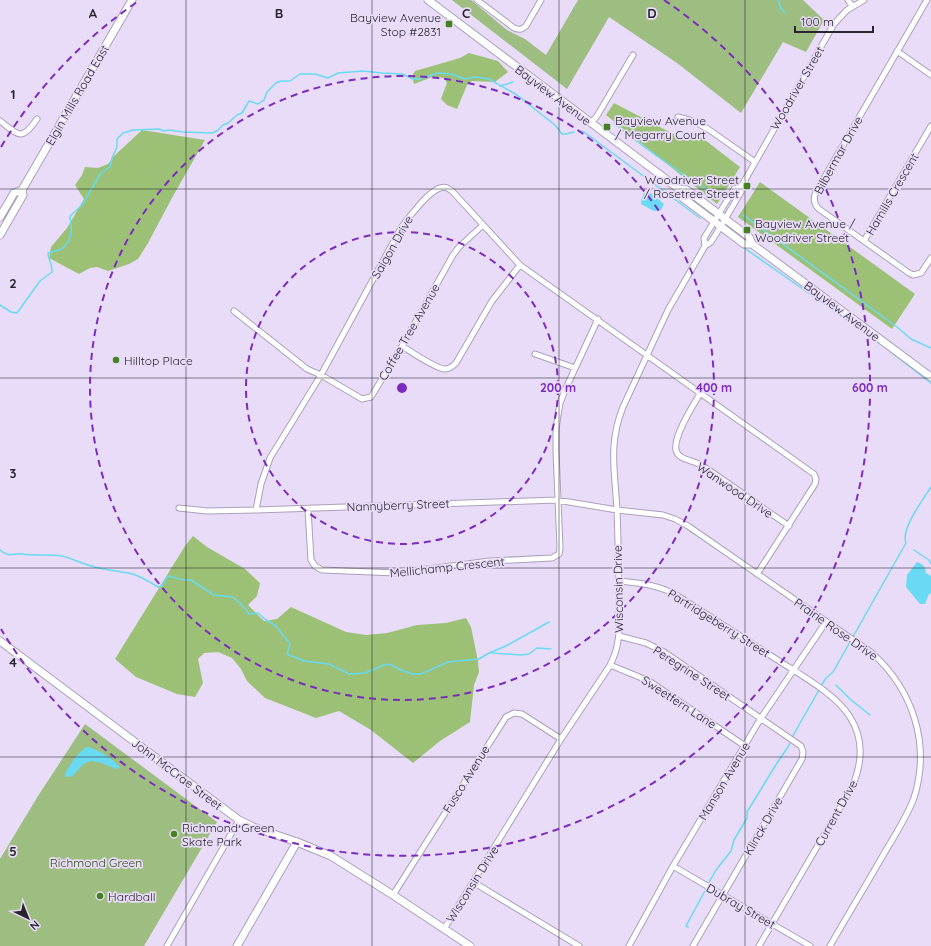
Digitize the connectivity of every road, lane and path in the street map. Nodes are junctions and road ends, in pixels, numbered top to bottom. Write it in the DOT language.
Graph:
graph roads {
  1 [pos="132,0"];
  2 [pos="428,0"];
  3 [pos="477,0"];
  4 [pos="541,0"];
  5 [pos="848,0"];
  6 [pos="864,0"];
  7 [pos="927,0"];
  8 [pos="852,6"];
  9 [pos="897,51"];
  10 [pos="633,54"];
  11 [pos="931,75"];
  12 [pos="678,117"];
  13 [pos="37,119"];
  14 [pos="0,121"];
  15 [pos="591,123"];
  16 [pos="931,126"];
  17 [pos="755,162"];
  18 [pos="741,187"];
  19 [pos="679,189"];
  20 [pos="22,190"];
  21 [pos="719,214"];
  22 [pos="0,217"];
  23 [pos="726,219"];
  24 [pos="715,222"];
  25 [pos="483,225"];
  26 [pos="721,226"];
  27 [pos="1,230"];
  28 [pos="864,241"];
  29 [pos="752,244"];
  30 [pos="705,246"];
  31 [pos="931,258"];
  32 [pos="520,265"];
  33 [pos="234,311"];
  34 [pos="598,319"];
  35 [pos="402,346"];
  36 [pos="535,354"];
  37 [pos="647,354"];
  38 [pos="575,368"];
  39 [pos="322,375"];
  40 [pos="931,377"];
  41 [pos="701,392"];
  42 [pos="557,500"];
  43 [pos="179,508"];
  44 [pos="308,509"];
  45 [pos="256,510"];
  46 [pos="617,510"];
  47 [pos="789,526"];
  48 [pos="757,574"];
  49 [pos="619,581"];
  50 [pos="826,622"];
  51 [pos="620,636"];
  52 [pos="0,641"];
  53 [pos="610,665"];
  54 [pos="793,670"];
  55 [pos="761,718"];
  56 [pos="561,739"];
  57 [pos="745,746"];
  58 [pos="239,820"];
  59 [pos="297,842"];
  60 [pos="673,866"];
  61 [pos="473,882"];
  62 [pos="393,895"];
  63 [pos="722,896"];
  64 [pos="772,924"];
  65 [pos="444,929"];
  66 [pos="167,946"];
  67 [pos="237,946"];
  68 [pos="470,946"];
  69 [pos="579,946"];
  70 [pos="628,946"];
  71 [pos="693,946"];
  72 [pos="759,946"];
  73 [pos="810,946"];
  74 [pos="830,946"];
  1 -- 20 [label="main road, Elgin Mills Road East"];
  2 -- 15 [label="main road, Bayview Avenue"];
  3 -- 4 [label="street"];
  5 -- 8 [label="street"];
  6 -- 8 [label="street, Woodriver Street"];
  7 -- 9 [label="street, Bilbermar Drive"];
  8 -- 17 [label="street, Woodriver Street"];
  9 -- 11 [label="street"];
  9 -- 28 [label="street, Bilbermar Drive"];
  10 -- 15 [label="street"];
  12 -- 17 [label="street"];
  13 -- 14 [label="street"];
  15 -- 19 [label="main road, Bayview Avenue"];
  16 -- 28 [label="street, Hamills Crescent"];
  17 -- 18 [label="street, Woodriver Street"];
  18 -- 21 [label="street, Woodriver Street"];
  18 -- 23 [label="street, Woodriver Street"];
  19 -- 21 [label="main road, Bayview Avenue"];
  19 -- 24 [label="main road, Bayview Avenue"];
  20 -- 22 [label="main road, Elgin Mills Road East"];
  20 -- 27 [label="main road, Elgin Mills Road East"];
  21 -- 23 [label="main road, Bayview Avenue"];
  21 -- 24 [label="street, Wisconsin Drive"];
  23 -- 26 [label="street, Woodriver Street"];
  23 -- 29 [label="main road, Bayview Avenue"];
  24 -- 26 [label="main road, Bayview Avenue"];
  24 -- 30 [label="street, Wisconsin Drive"];
  25 -- 32 [label="street, Saigon Drive"];
  25 -- 35 [label="street, Coffee Tree Avenue"];
  25 -- 39 [label="street, Saigon Drive"];
  26 -- 29 [label="main road, Bayview Avenue"];
  26 -- 30 [label="street, Wisconsin Drive"];
  28 -- 31 [label="street, Bilbermar Drive"];
  29 -- 40 [label="main road, Bayview Avenue"];
  30 -- 37 [label="street, Wisconsin Drive"];
  32 -- 34 [label="street, Saigon Drive"];
  32 -- 35 [label="street"];
  33 -- 39 [label="street, Coffee Tree Avenue"];
  34 -- 37 [label="street, Saigon Drive"];
  34 -- 38 [label="street"];
  35 -- 39 [label="street, Coffee Tree Avenue"];
  36 -- 38 [label="street"];
  37 -- 41 [label="street, Saigon Drive"];
  37 -- 46 [label="street, Wisconsin Drive"];
  38 -- 42 [label="street"];
  39 -- 45 [label="street, Saigon Drive"];
  41 -- 47 [label="street, Saigon Drive"];
  41 -- 47 [label="street, Wanwood Drive"];
  42 -- 44 [label="street, Nannyberry Street"];
  42 -- 44 [label="street, Mellichamp Crescent"];
  42 -- 46 [label="street, Nannyberry Street"];
  43 -- 45 [label="street, Nannyberry Street"];
  44 -- 45 [label="street, Nannyberry Street"];
  46 -- 48 [label="street, Prairie Rose Drive"];
  46 -- 49 [label="street, Wisconsin Drive"];
  47 -- 48 [label="street, Saigon Drive"];
  48 -- 50 [label="street, Prairie Rose Drive"];
  49 -- 51 [label="street, Wisconsin Drive"];
  49 -- 54 [label="street, Partridgeberry Street"];
  50 -- 54 [label="street, Manson Avenue"];
  50 -- 74 [label="street, Prairie Rose Drive"];
  51 -- 53 [label="street, Wisconsin Drive"];
  51 -- 55 [label="street, Peregrine Street"];
  52 -- 58 [label="main road, John McCrae Street"];
  53 -- 56 [label="street, Wisconsin Drive"];
  53 -- 57 [label="street, Sweetfern Lane"];
  54 -- 55 [label="street, Manson Avenue"];
  54 -- 64 [label="street, Current Drive"];
  55 -- 57 [label="street, Manson Avenue"];
  55 -- 63 [label="street, Klinck Drive"];
  56 -- 61 [label="street, Wisconsin Drive"];
  56 -- 62 [label="street, Fusco Avenue"];
  57 -- 60 [label="street, Manson Avenue"];
  58 -- 59 [label="main road, John McCrae Street"];
  58 -- 66 [label="street"];
  59 -- 62 [label="main road, John McCrae Street"];
  59 -- 67 [label="main road"];
  60 -- 63 [label="street, Dubray Street"];
  60 -- 70 [label="street, Manson Avenue"];
  61 -- 65 [label="street, Wisconsin Drive"];
  61 -- 69 [label="street"];
  62 -- 65 [label="main road, John McCrae Street"];
  63 -- 64 [label="street, Dubray Street"];
  63 -- 71 [label="street, Klinck Drive"];
  64 -- 72 [label="street, Current Drive"];
  64 -- 73 [label="street, Dubray Street"];
  65 -- 68 [label="main road, John McCrae Street"];
}
